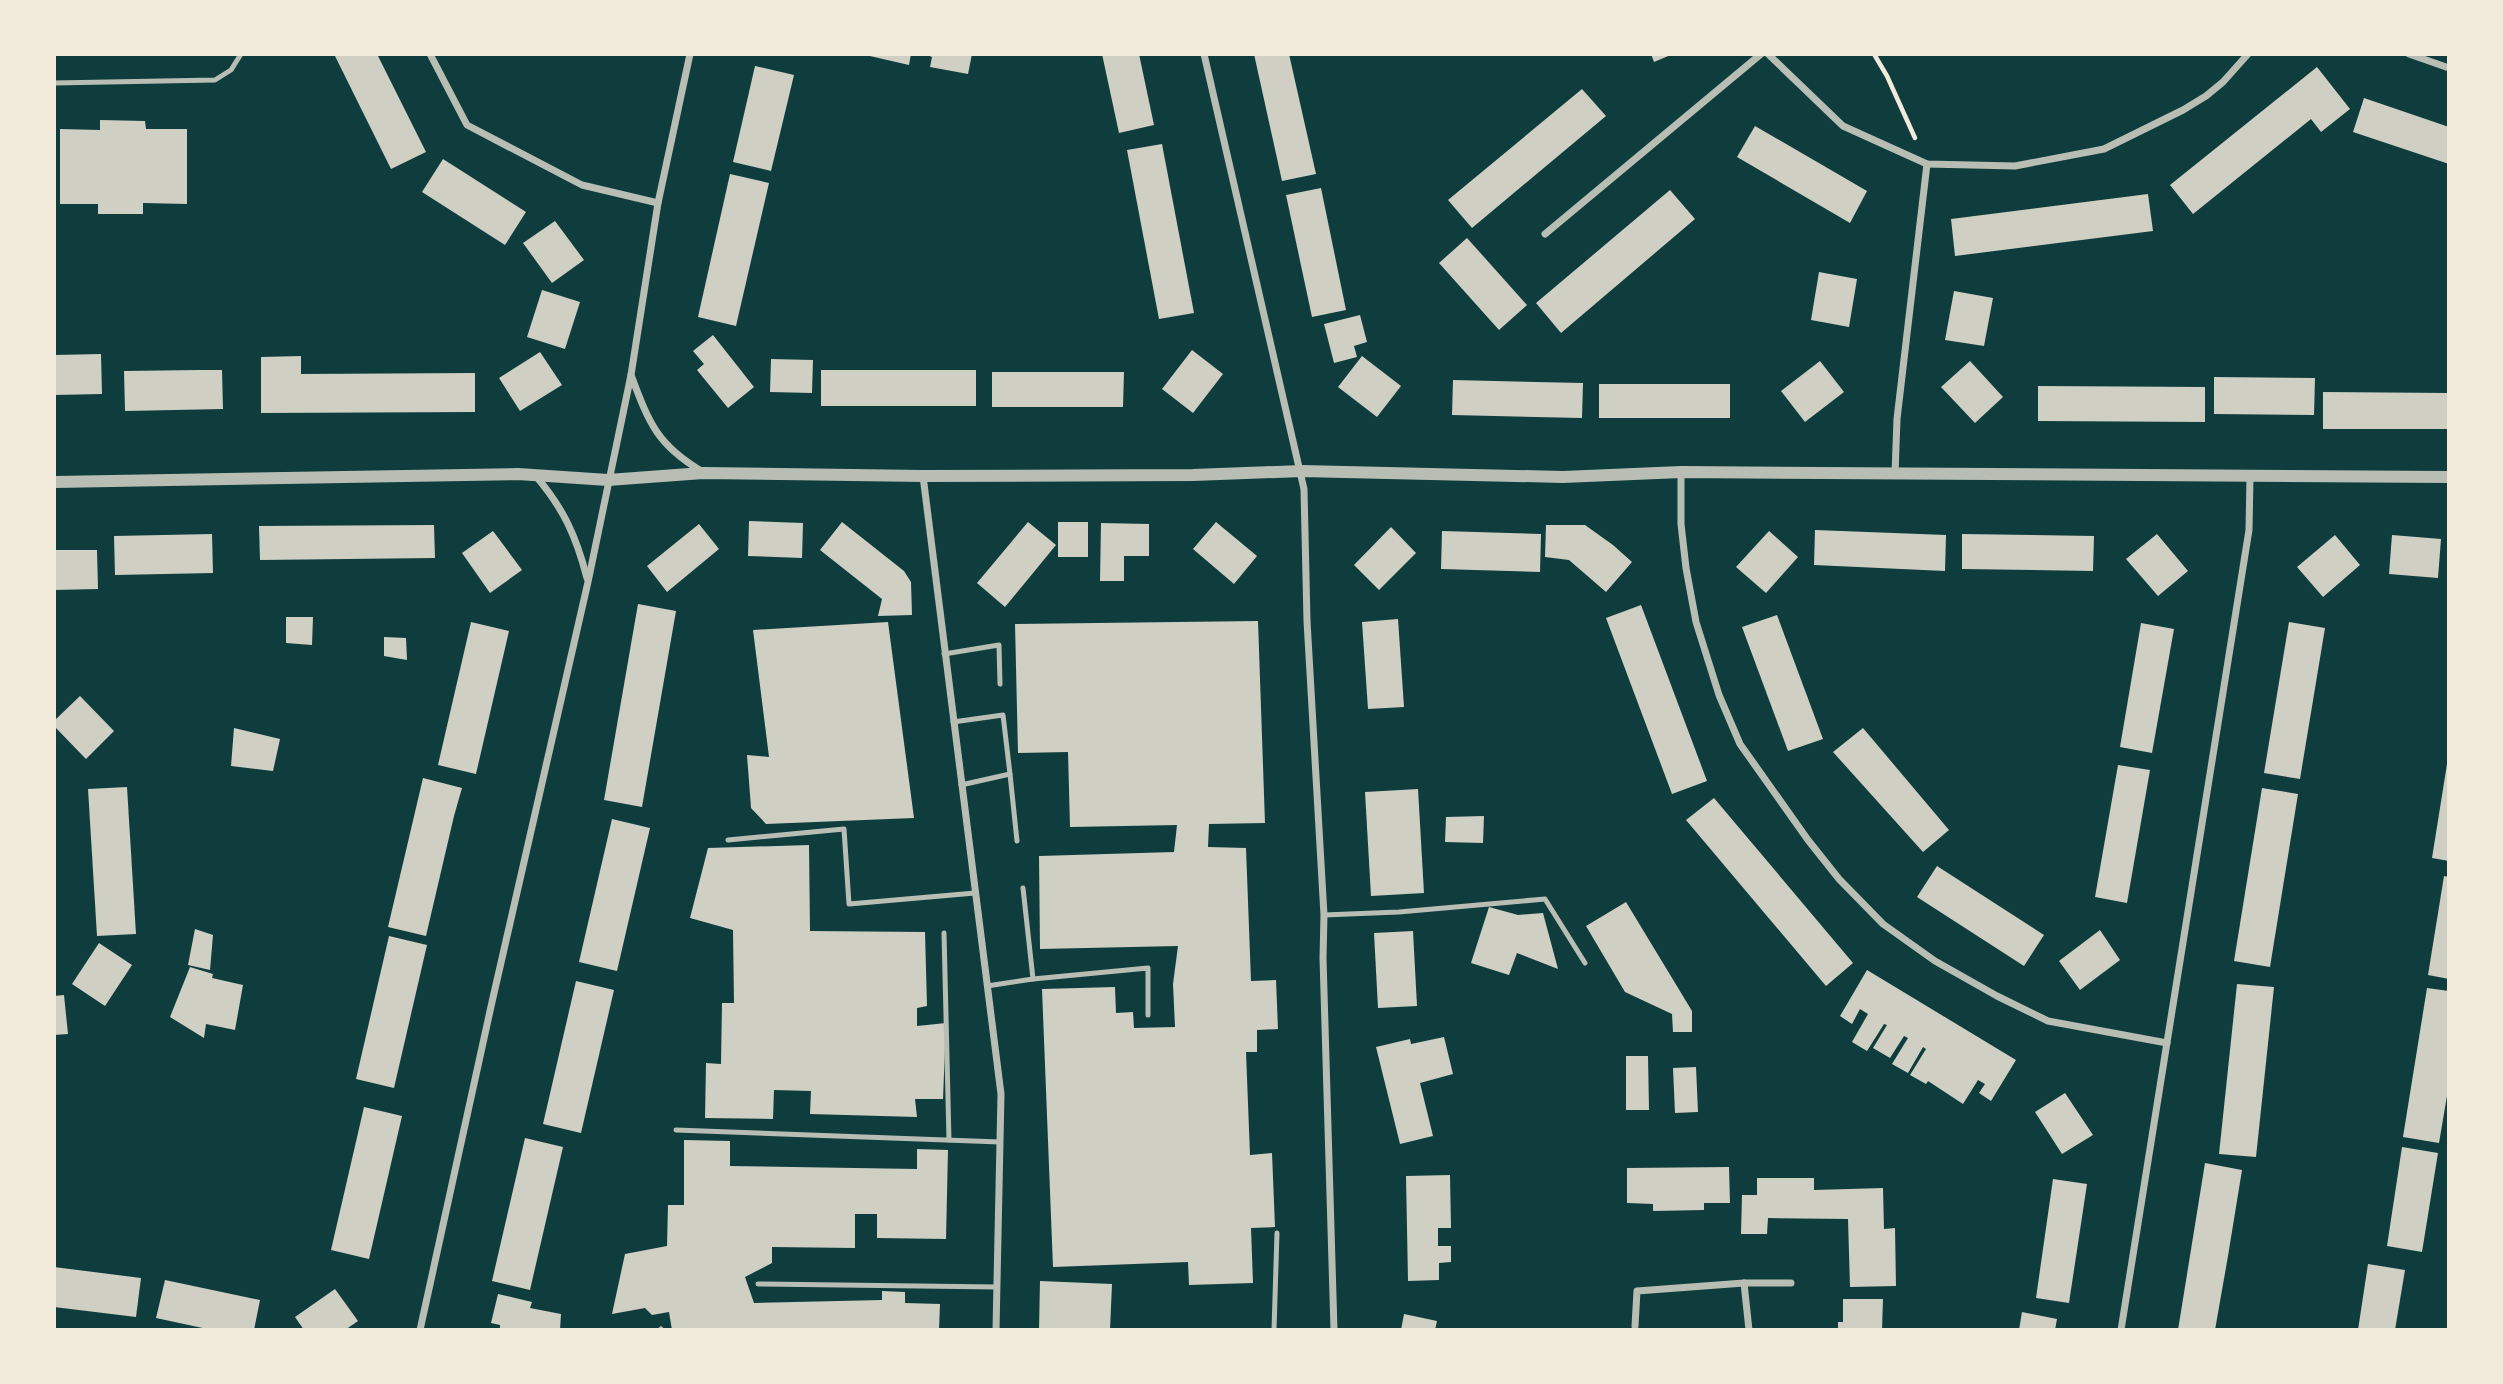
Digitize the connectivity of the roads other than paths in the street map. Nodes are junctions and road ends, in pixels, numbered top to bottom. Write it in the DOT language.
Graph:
graph roads {
  1 [pos="241,54"];
  2 [pos="430,54"];
  3 [pos="690,54"];
  4 [pos="1204,54"];
  5 [pos="1761,54"];
  6 [pos="1768,54"];
  7 [pos="2248,54"];
  8 [pos="2409,54"];
  9 [pos="2449,68"];
  10 [pos="54,83"];
  11 [pos="1927,163"];
  12 [pos="658,203"];
  13 [pos="1545,234"];
  14 [pos="631,375"];
  15 [pos="1302,471"];
  16 [pos="1681,472"];
  17 [pos="704,473"];
  18 [pos="1895,474"];
  19 [pos="535,475"];
  20 [pos="923,476"];
  21 [pos="2250,477"];
  22 [pos="2449,477"];
  23 [pos="608,480"];
  24 [pos="54,482"];
  25 [pos="588,582"];
  26 [pos="944,654"];
  27 [pos="1000,684"];
  28 [pos="953,722"];
  29 [pos="1010,774"];
  30 [pos="961,785"];
  31 [pos="728,841"];
  32 [pos="1017,841"];
  33 [pos="1023,888"];
  34 [pos="975,893"];
  35 [pos="1324,915"];
  36 [pos="944,933"];
  37 [pos="1585,963"];
  38 [pos="1033,979"];
  39 [pos="987,986"];
  40 [pos="1148,1015"];
  41 [pos="2167,1043"];
  42 [pos="676,1130"];
  43 [pos="949,1140"];
  44 [pos="1000,1142"];
  45 [pos="1277,1233"];
  46 [pos="758,1283"];
  47 [pos="1744,1283"];
  48 [pos="1791,1283"];
  49 [pos="997,1287"];
  50 [pos="1635,1326"];
  51 [pos="420,1330"];
  52 [pos="996,1330"];
  53 [pos="1274,1330"];
  54 [pos="1334,1330"];
  55 [pos="1749,1330"];
  56 [pos="2120,1330"];
  1 -- 10 [label="lane"];
  2 -- 12 [label="street"];
  3 -- 12 [label="street"];
  4 -- 15 [label="street"];
  5 -- 13 [label="street"];
  6 -- 11 [label="street"];
  7 -- 11 [label="street"];
  8 -- 9 [label="street"];
  11 -- 18 [label="street"];
  12 -- 14 [label="street"];
  14 -- 17 [label="street"];
  14 -- 23 [label="street"];
  15 -- 16 [label="street"];
  15 -- 20 [label="street"];
  15 -- 35 [label="street"];
  16 -- 18 [label="street"];
  16 -- 41 [label="street"];
  17 -- 20 [label="street"];
  17 -- 23 [label="street"];
  18 -- 21 [label="street"];
  19 -- 23 [label="street"];
  19 -- 24 [label="street"];
  19 -- 25 [label="street"];
  20 -- 26 [label="street"];
  21 -- 22 [label="street"];
  21 -- 41 [label="street"];
  23 -- 25 [label="street"];
  25 -- 51 [label="street"];
  26 -- 27 [label="lane"];
  26 -- 28 [label="street"];
  28 -- 29 [label="lane"];
  28 -- 30 [label="street"];
  29 -- 30 [label="lane"];
  29 -- 32 [label="lane"];
  30 -- 34 [label="street"];
  31 -- 34 [label="lane"];
  33 -- 38 [label="lane"];
  34 -- 39 [label="street"];
  35 -- 37 [label="lane"];
  35 -- 54 [label="street"];
  36 -- 43 [label="lane"];
  38 -- 39 [label="lane"];
  38 -- 40 [label="lane"];
  39 -- 44 [label="street"];
  41 -- 56 [label="street"];
  42 -- 43 [label="lane"];
  43 -- 44 [label="lane"];
  44 -- 49 [label="street"];
  45 -- 53 [label="lane"];
  46 -- 49 [label="lane"];
  47 -- 48 [label="street"];
  47 -- 50 [label="street"];
  47 -- 55 [label="street"];
  49 -- 52 [label="street"];
}
